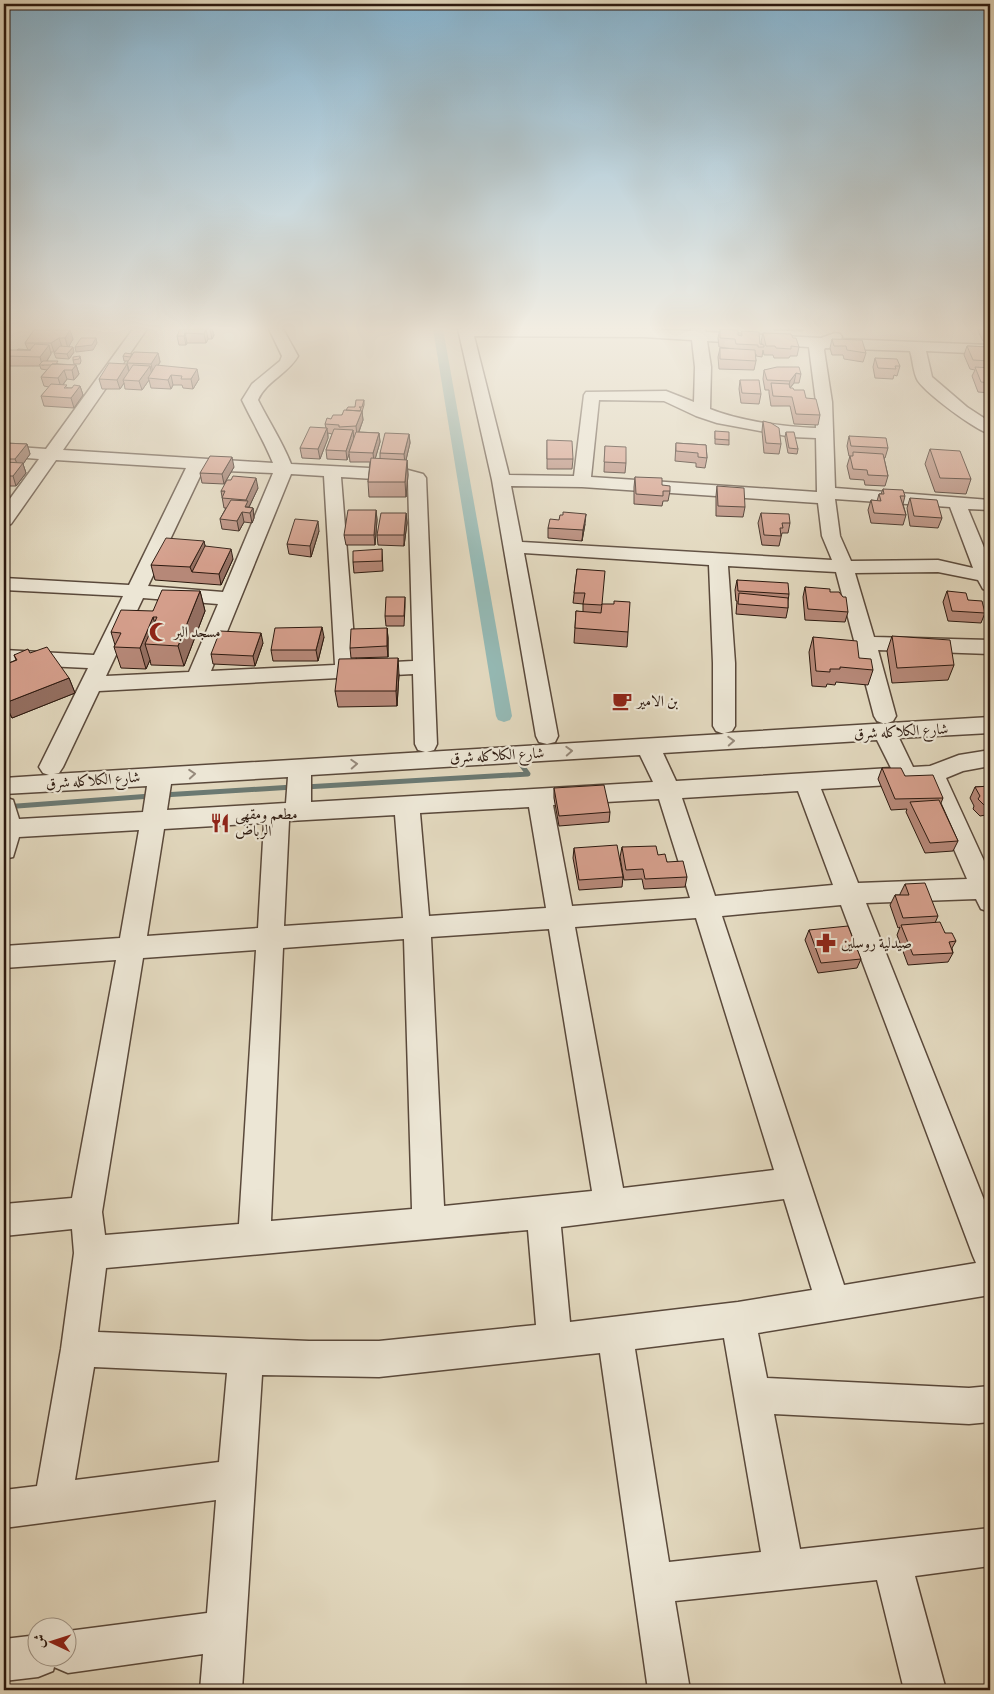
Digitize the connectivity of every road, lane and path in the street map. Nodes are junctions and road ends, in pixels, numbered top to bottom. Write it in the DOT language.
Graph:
graph roads {
  1 [pos="84,408"];
  2 [pos="254,408"];
  3 [pos="484,408"];
  4 [pos="590,408"];
  5 [pos="693,408"];
  6 [pos="702,408"];
  7 [pos="824,408"];
  8 [pos="959,408"];
  9 [pos="702,413"];
  10 [pos="990,428"];
  11 [pos="826,434"];
  12 [pos="4,451"];
  13 [pos="52,454"];
  14 [pos="197,464"];
  15 [pos="284,469"];
  16 [pos="332,472"];
  17 [pos="501,480"];
  18 [pos="582,482"];
  19 [pos="826,496"];
  20 [pos="957,503"];
  21 [pos="990,505"];
  22 [pos="4,520"];
  23 [pos="514,547"];
  24 [pos="718,559"];
  25 [pos="844,567"];
  26 [pos="989,579"];
  27 [pos="4,584"];
  28 [pos="136,591"];
  29 [pos="230,599"];
  30 [pos="866,643"];
  31 [pos="990,647"];
  32 [pos="4,657"];
  33 [pos="102,662"];
  34 [pos="424,667"];
  35 [pos="346,671"];
  36 [pos="198,679"];
  37 [pos="91,684"];
  38 [pos="990,710"];
  39 [pos="885,724"];
  40 [pos="724,726"];
  41 [pos="990,726"];
  42 [pos="946,728"];
  43 [pos="548,736"];
  44 [pos="426,744"];
  45 [pos="648,746"];
  46 [pos="990,758"];
  47 [pos="959,762"];
  48 [pos="51,767"];
  49 [pos="300,767"];
  50 [pos="4,770"];
  51 [pos="933,774"];
  52 [pos="161,776"];
  53 [pos="906,776"];
  54 [pos="806,782"];
  55 [pos="4,786"];
  56 [pos="668,790"];
  57 [pos="540,799"];
  58 [pos="407,807"];
  59 [pos="288,813"];
  60 [pos="153,821"];
  61 [pos="5,829"];
  62 [pos="988,893"];
  63 [pos="850,894"];
  64 [pos="705,907"];
  65 [pos="560,917"];
  66 [pos="417,928"];
  67 [pos="271,938"];
  68 [pos="131,948"];
  69 [pos="4,957"];
  70 [pos="793,1183"];
  71 [pos="610,1204"];
  72 [pos="86,1212"];
  73 [pos="543,1213"];
  74 [pos="4,1220"];
  75 [pos="429,1224"];
  76 [pos="254,1239"];
  77 [pos="91,1253"];
  78 [pos="990,1256"];
  79 [pos="990,1278"];
  80 [pos="833,1303"];
  81 [pos="738,1319"];
  82 [pos="615,1334"];
  83 [pos="555,1341"];
  84 [pos="79,1349"];
  85 [pos="246,1356"];
  86 [pos="753,1394"];
  87 [pos="990,1404"];
  88 [pos="237,1478"];
  89 [pos="53,1501"];
  90 [pos="4,1509"];
  91 [pos="990,1547"];
  92 [pos="891,1559"];
  93 [pos="784,1570"];
  94 [pos="653,1584"];
  95 [pos="226,1631"];
  96 [pos="78,1651"];
  97 [pos="28,1657"];
  98 [pos="4,1660"];
  99 [pos="221,1690"];
  100 [pos="669,1690"];
  101 [pos="925,1690"];
  1 -- 13 [label="street"];
  2 -- 15 [label="street"];
  3 -- 17 [label="street"];
  4 -- 18 [label="street"];
  5 -- 9 [label="street"];
  6 -- 9 [label="street"];
  7 -- 11 [label="street"];
  8 -- 10 [label="street"];
  9 -- 11 [label="street"];
  11 -- 19 [label="street"];
  12 -- 13 [label="street"];
  13 -- 14 [label="street"];
  13 -- 22 [label="street"];
  14 -- 15 [label="street"];
  14 -- 28 [label="street"];
  15 -- 16 [label="street"];
  15 -- 29 [label="street"];
  16 -- 34 [label="street"];
  16 -- 35 [label="street"];
  17 -- 18 [label="street"];
  17 -- 23 [label="street"];
  18 -- 19 [label="street"];
  19 -- 20 [label="street"];
  19 -- 25 [label="street"];
  20 -- 21 [label="street"];
  20 -- 26 [label="street"];
  23 -- 24 [label="street"];
  23 -- 43 [label="street"];
  24 -- 25 [label="street"];
  24 -- 40 [label="street"];
  25 -- 26 [label="street"];
  25 -- 30 [label="street"];
  27 -- 28 [label="street"];
  28 -- 29 [label="street"];
  28 -- 33 [label="street"];
  29 -- 36 [label="street"];
  30 -- 31 [label="street"];
  30 -- 39 [label="street"];
  32 -- 33 [label="street"];
  33 -- 37 [label="street"];
  34 -- 35 [label="street"];
  34 -- 44 [label="street"];
  35 -- 36 [label="street"];
  36 -- 37 [label="street"];
  37 -- 48 [label="street"];
  38 -- 39 [label="street, شارع الكلاكله شرق"];
  39 -- 40 [label="street, شارع الكلاكله شرق"];
  39 -- 42 [label="street, شارع الكلاكله شرق"];
  45 -- 39 [label="street, شارع الكلاكله شرق, one-way"];
  39 -- 53 [label="street"];
  40 -- 43 [label="street, شارع الكلاكله شرق"];
  41 -- 42 [label="street, شارع الكلاكله شرق"];
  42 -- 47 [label="street"];
  43 -- 44 [label="street, شارع الكلاكله شرق"];
  44 -- 48 [label="street, شارع الكلاكله شرق"];
  49 -- 45 [label="street, شارع الكلاكله شرق, one-way"];
  45 -- 56 [label="street"];
  46 -- 47 [label="street"];
  47 -- 51 [label="street"];
  48 -- 50 [label="street, شارع الكلاكله شرق"];
  52 -- 49 [label="street, شارع الكلاكله شرق, one-way"];
  49 -- 59 [label="street"];
  51 -- 53 [label="street"];
  51 -- 62 [label="street"];
  52 -- 55 [label="street, شارع الكلاكله شرق"];
  52 -- 60 [label="street"];
  53 -- 54 [label="street"];
  54 -- 56 [label="street"];
  54 -- 63 [label="street"];
  56 -- 57 [label="street"];
  56 -- 64 [label="street"];
  57 -- 58 [label="street"];
  57 -- 65 [label="street"];
  58 -- 59 [label="street"];
  58 -- 66 [label="street"];
  59 -- 60 [label="street"];
  59 -- 67 [label="street"];
  60 -- 61 [label="street"];
  60 -- 68 [label="street"];
  62 -- 63 [label="street"];
  63 -- 64 [label="street"];
  63 -- 78 [label="street"];
  64 -- 65 [label="street"];
  64 -- 70 [label="street"];
  65 -- 66 [label="street"];
  65 -- 71 [label="street"];
  66 -- 67 [label="street"];
  66 -- 75 [label="street"];
  67 -- 68 [label="street"];
  67 -- 76 [label="street"];
  68 -- 69 [label="street"];
  68 -- 72 [label="street"];
  70 -- 71 [label="street"];
  70 -- 80 [label="street"];
  71 -- 73 [label="street"];
  72 -- 74 [label="street"];
  72 -- 77 [label="street"];
  73 -- 75 [label="street"];
  73 -- 83 [label="street"];
  75 -- 76 [label="street"];
  76 -- 77 [label="street"];
  77 -- 84 [label="street"];
  79 -- 80 [label="street"];
  80 -- 81 [label="street"];
  81 -- 82 [label="street"];
  81 -- 86 [label="street"];
  82 -- 83 [label="street"];
  82 -- 94 [label="street"];
  83 -- 85 [label="street"];
  84 -- 85 [label="street"];
  84 -- 89 [label="street"];
  85 -- 88 [label="street"];
  86 -- 87 [label="street"];
  86 -- 93 [label="street"];
  88 -- 89 [label="street"];
  88 -- 95 [label="street"];
  89 -- 90 [label="street"];
  91 -- 92 [label="street"];
  92 -- 93 [label="street"];
  92 -- 101 [label="street"];
  93 -- 94 [label="street"];
  94 -- 100 [label="street"];
  95 -- 96 [label="street"];
  95 -- 99 [label="street"];
  97 -- 98 [label="street"];
}
